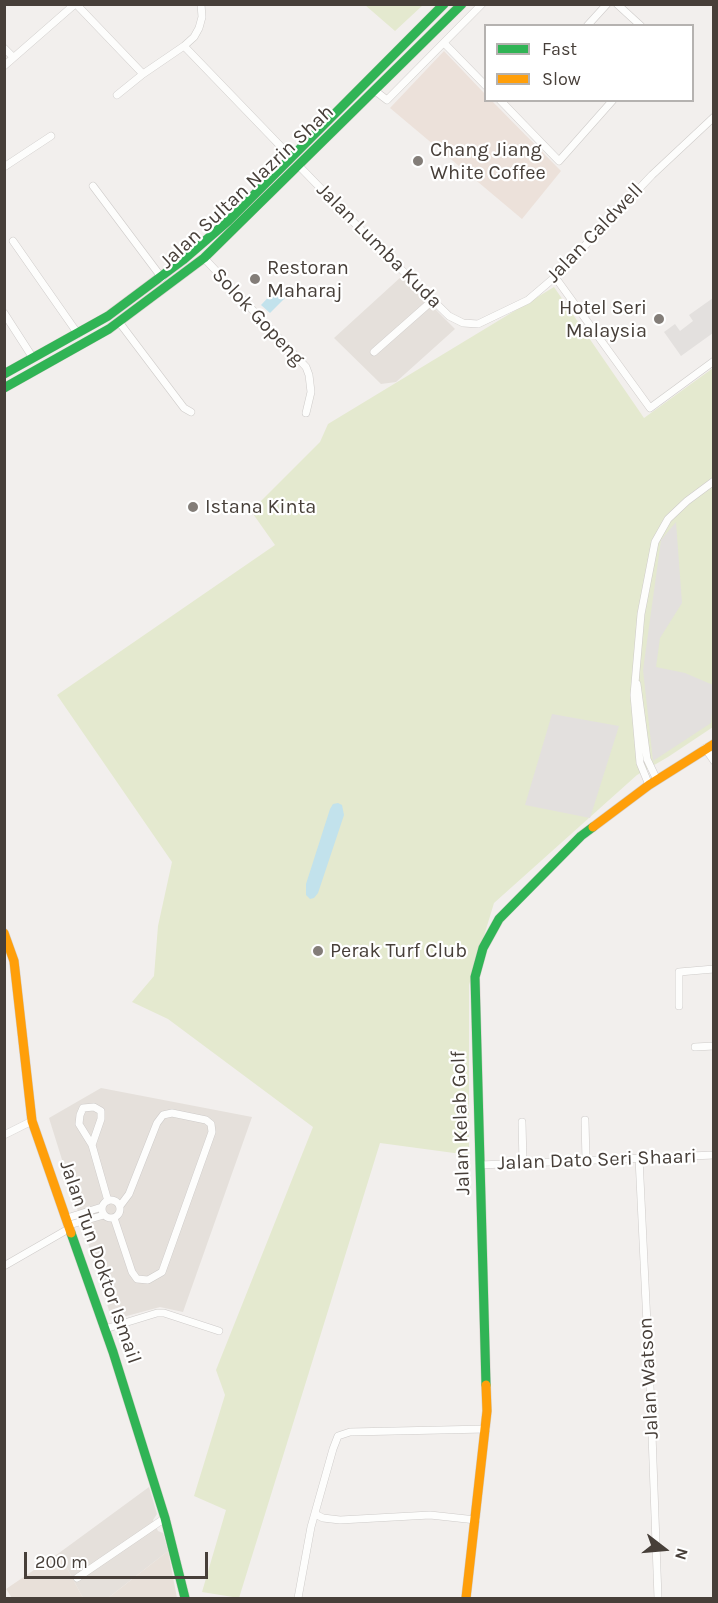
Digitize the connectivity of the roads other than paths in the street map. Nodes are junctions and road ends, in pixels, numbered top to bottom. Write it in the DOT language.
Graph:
graph roads {
  1 [pos="76,4"];
  2 [pos="201,4"];
  3 [pos="444,4"];
  4 [pos="462,4"];
  5 [pos="468,4"];
  6 [pos="482,4"];
  7 [pos="607,4"];
  8 [pos="617,4"];
  9 [pos="472,14"];
  10 [pos="589,24"];
  11 [pos="639,24"];
  12 [pos="444,43"];
  13 [pos="184,46"];
  14 [pos="4,48"];
  15 [pos="13,57"];
  16 [pos="4,66"];
  17 [pos="143,74"];
  18 [pos="484,84"];
  19 [pos="374,90"];
  20 [pos="117,94"];
  21 [pos="504,102"];
  22 [pos="611,102"];
  23 [pos="714,117"];
  24 [pos="51,136"];
  25 [pos="291,157"];
  26 [pos="299,166"];
  27 [pos="4,167"];
  28 [pos="93,186"];
  29 [pos="13,242"];
  30 [pos="204,258"];
  31 [pos="555,277"];
  32 [pos="162,278"];
  33 [pos="434,300"];
  34 [pos="4,313"];
  35 [pos="119,322"];
  36 [pos="463,323"];
  37 [pos="78,334"];
  38 [pos="374,352"];
  39 [pos="33,358"];
  40 [pos="714,361"];
  41 [pos="4,374"];
  42 [pos="4,388"];
  43 [pos="191,412"];
  44 [pos="306,413"];
  45 [pos="714,482"];
  46 [pos="711,744"];
  47 [pos="714,761"];
  48 [pos="653,783"];
  49 [pos="4,933"];
  50 [pos="714,969"];
  51 [pos="679,1006"];
  52 [pos="714,1046"];
  53 [pos="695,1047"];
  54 [pos="585,1120"];
  55 [pos="32,1121"];
  56 [pos="522,1122"];
  57 [pos="4,1136"];
  58 [pos="92,1145"];
  59 [pos="714,1155"];
  60 [pos="639,1158"];
  61 [pos="586,1161"];
  62 [pos="523,1163"];
  63 [pos="480,1165"];
  64 [pos="105,1204"];
  65 [pos="120,1206"];
  66 [pos="104,1215"];
  67 [pos="114,1218"];
  68 [pos="69,1224"];
  69 [pos="4,1266"];
  70 [pos="105,1329"];
  71 [pos="219,1331"];
  72 [pos="486,1429"];
  73 [pos="315,1514"];
  74 [pos="165,1518"];
  75 [pos="476,1520"];
  76 [pos="77,1578"];
  77 [pos="185,1599"];
  78 [pos="298,1599"];
  79 [pos="466,1599"];
  80 [pos="658,1599"];
  1 -- 15 [label="street"];
  1 -- 17 [label="street"];
  2 -- 13 [label="street"];
  3 -- 25 [label="main road, Jalan Sultan Nazrin Shah"];
  4 -- 19 [label="main road, Jalan Sultan Nazrin Shah"];
  5 -- 9 [label="street"];
  6 -- 9 [label="street"];
  7 -- 10 [label="street"];
  8 -- 11 [label="street"];
  9 -- 12 [label="street"];
  12 -- 18 [label="street"];
  12 -- 19 [label="street"];
  13 -- 17 [label="street"];
  13 -- 25 [label="street"];
  14 -- 15 [label="street"];
  15 -- 16 [label="street"];
  17 -- 20 [label="street"];
  19 -- 26 [label="main road, Jalan Sultan Nazrin Shah"];
  21 -- 22 [label="street"];
  23 -- 31 [label="street, Jalan Caldwell"];
  24 -- 27 [label="street"];
  25 -- 32 [label="main road, Jalan Sultan Nazrin Shah"];
  26 -- 30 [label="main road, Jalan Sultan Nazrin Shah"];
  26 -- 33 [label="street, Jalan Lumba Kuda"];
  28 -- 32 [label="street"];
  29 -- 37 [label="street"];
  30 -- 35 [label="main road, Jalan Sultan Nazrin Shah"];
  30 -- 44 [label="street, Solok Gopeng"];
  31 -- 36 [label="street, Jalan Caldwell"];
  31 -- 40 [label="street"];
  32 -- 37 [label="main road, Jalan Sultan Nazrin Shah"];
  33 -- 36 [label="street, Jalan Lumba Kuda"];
  33 -- 38 [label="street"];
  34 -- 39 [label="street"];
  35 -- 42 [label="main road, Jalan Sultan Nazrin Shah"];
  35 -- 43 [label="street"];
  37 -- 39 [label="main road, Jalan Sultan Nazrin Shah"];
  39 -- 41 [label="main road, Jalan Sultan Nazrin Shah"];
  45 -- 48 [label="street"];
  46 -- 47 [label="street"];
  46 -- 48 [label="main road, Jalan Kelab Golf"];
  48 -- 63 [label="main road, Jalan Kelab Golf"];
  49 -- 55 [label="main road, Jalan Tun Doktor Ismail"];
  50 -- 51 [label="street"];
  52 -- 53 [label="street"];
  54 -- 61 [label="street"];
  55 -- 57 [label="street"];
  55 -- 68 [label="main road, Jalan Tun Doktor Ismail"];
  56 -- 62 [label="street"];
  58 -- 58 [label="street"];
  58 -- 64 [label="street"];
  59 -- 60 [label="street, Jalan Dato Seri Shaari"];
  60 -- 61 [label="street, Jalan Dato Seri Shaari"];
  60 -- 80 [label="street, Jalan Watson"];
  61 -- 62 [label="street, Jalan Dato Seri Shaari"];
  62 -- 63 [label="street, Jalan Dato Seri Shaari"];
  63 -- 72 [label="main road, Jalan Kelab Golf"];
  64 -- 65 [label="street"];
  64 -- 66 [label="street"];
  64 -- 68 [label="street"];
  65 -- 67 [label="street"];
  65 -- 67 [label="street"];
  66 -- 67 [label="street"];
  66 -- 68 [label="street"];
  68 -- 69 [label="street"];
  68 -- 70 [label="main road, Jalan Tun Doktor Ismail"];
  70 -- 71 [label="street"];
  70 -- 74 [label="main road, Jalan Tun Doktor Ismail"];
  72 -- 73 [label="street"];
  72 -- 75 [label="main road, Jalan Kelab Golf"];
  73 -- 75 [label="street"];
  73 -- 78 [label="street"];
  74 -- 76 [label="street"];
  74 -- 77 [label="main road, Jalan Tun Doktor Ismail"];
  75 -- 79 [label="main road, Jalan Kelab Golf"];
}
